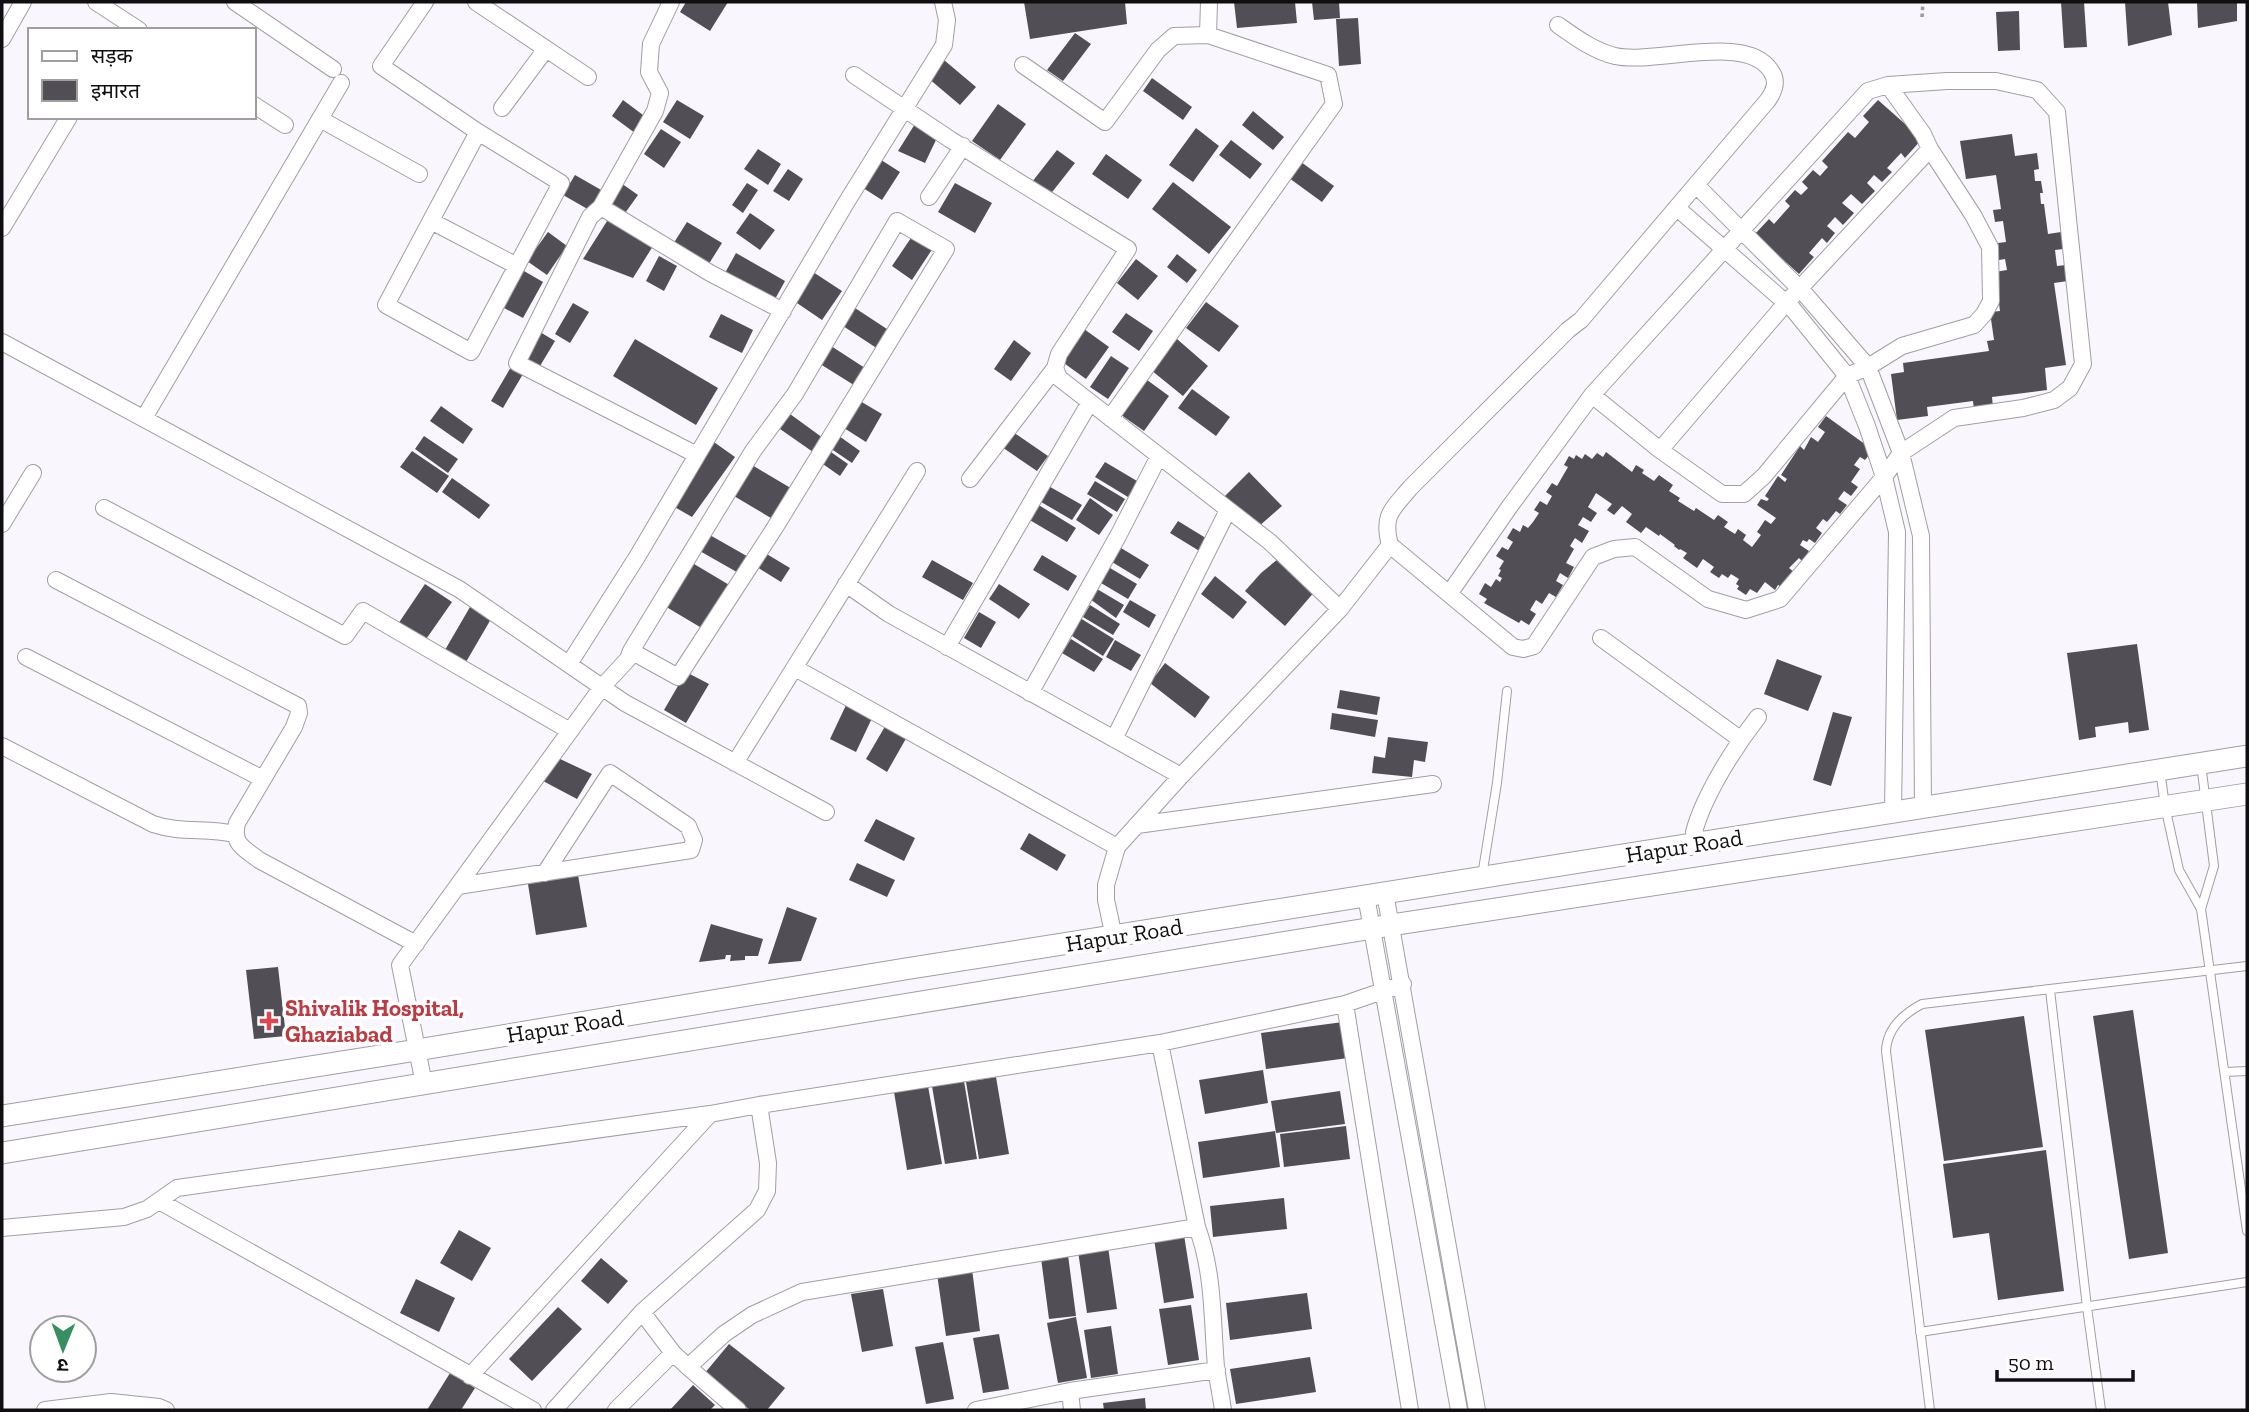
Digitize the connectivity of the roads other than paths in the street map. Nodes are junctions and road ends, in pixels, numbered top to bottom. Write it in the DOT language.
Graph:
graph roads {
  1 [pos="23,2"];
  2 [pos="96,2"];
  3 [pos="235,2"];
  4 [pos="425,2"];
  5 [pos="476,2"];
  6 [pos="671,2"];
  7 [pos="943,2"];
  8 [pos="1209,2"];
  9 [pos="1559,25"];
  10 [pos="130,27"];
  11 [pos="1208,35"];
  12 [pos="2,38"];
  13 [pos="546,49"];
  14 [pos="1023,65"];
  15 [pos="854,75"];
  16 [pos="588,77"];
  17 [pos="1888,85"];
  18 [pos="256,106"];
  19 [pos="502,108"];
  20 [pos="905,109"];
  21 [pos="68,119"];
  22 [pos="320,119"];
  23 [pos="285,125"];
  24 [pos="478,132"];
  25 [pos="962,146"];
  26 [pos="1930,149"];
  27 [pos="419,174"];
  28 [pos="1696,185"];
  29 [pos="929,197"];
  30 [pos="601,207"];
  31 [pos="1677,208"];
  32 [pos="431,221"];
  33 [pos="2,228"];
  34 [pos="1741,229"];
  35 [pos="1724,248"];
  36 [pos="517,266"];
  37 [pos="1800,290"];
  38 [pos="1786,303"];
  39 [pos="783,310"];
  40 [pos="2,342"];
  41 [pos="1868,367"];
  42 [pos="1055,368"];
  43 [pos="1847,376"];
  44 [pos="1592,395"];
  45 [pos="1090,402"];
  46 [pos="145,418"];
  47 [pos="1110,418"];
  48 [pos="1660,450"];
  49 [pos="1901,453"];
  50 [pos="698,455"];
  51 [pos="1159,456"];
  52 [pos="917,471"];
  53 [pos="33,473"];
  54 [pos="1884,477"];
  55 [pos="970,479"];
  56 [pos="104,508"];
  57 [pos="1228,510"];
  58 [pos="2,524"];
  59 [pos="1390,545"];
  60 [pos="56,580"];
  61 [pos="846,584"];
  62 [pos="1449,594"];
  63 [pos="1340,609"];
  64 [pos="1601,638"];
  65 [pos="947,647"];
  66 [pos="631,651"];
  67 [pos="26,657"];
  68 [pos="569,664"];
  69 [pos="795,668"];
  70 [pos="1895,677"];
  71 [pos="1922,677"];
  72 [pos="602,687"];
  73 [pos="1507,691"];
  74 [pos="1030,693"];
  75 [pos="1758,717"];
  76 [pos="570,731"];
  77 [pos="1114,739"];
  78 [pos="1740,739"];
  79 [pos="2,746"];
  80 [pos="2247,756"];
  81 [pos="736,763"];
  82 [pos="2201,764"];
  83 [pos="2160,770"];
  84 [pos="1181,776"];
  85 [pos="263,779"];
  86 [pos="1433,784"];
  87 [pos="2247,794"];
  88 [pos="2206,801"];
  89 [pos="2165,806"];
  90 [pos="1923,808"];
  91 [pos="826,812"];
  92 [pos="1893,813"];
  93 [pos="1137,825"];
  94 [pos="234,834"];
  95 [pos="1700,844"];
  96 [pos="1117,847"];
  97 [pos="545,873"];
  98 [pos="1481,878"];
  99 [pos="458,886"];
  100 [pos="1375,894"];
  101 [pos="2201,909"];
  102 [pos="1382,927"];
  103 [pos="1114,936"];
  104 [pos="416,944"];
  105 [pos="2247,966"];
  106 [pos="2210,971"];
  107 [pos="1402,984"];
  108 [pos="2050,990"];
  109 [pos="1383,991"];
  110 [pos="1345,1004"];
  111 [pos="1160,1043"];
  112 [pos="417,1050"];
  113 [pos="2247,1070"];
  114 [pos="2225,1072"];
  115 [pos="424,1084"];
  116 [pos="760,1105"];
  117 [pos="709,1114"];
  118 [pos="2,1116"];
  119 [pos="2,1153"];
  120 [pos="159,1201"];
  121 [pos="1197,1227"];
  122 [pos="2,1228"];
  123 [pos="2247,1231"];
  124 [pos="2247,1282"];
  125 [pos="2087,1307"];
  126 [pos="642,1312"];
  127 [pos="1920,1332"];
  128 [pos="673,1353"];
  129 [pos="688,1367"];
  130 [pos="1217,1370"];
  131 [pos="470,1376"];
  132 [pos="1070,1391"];
  133 [pos="45,1410"];
  134 [pos="166,1410"];
  135 [pos="533,1410"];
  136 [pos="554,1410"];
  137 [pos="616,1410"];
  138 [pos="738,1410"];
  139 [pos="976,1410"];
  140 [pos="1072,1410"];
  141 [pos="1223,1410"];
  142 [pos="1410,1410"];
  143 [pos="1460,1410"];
  144 [pos="1477,1410"];
  145 [pos="1930,1410"];
  146 [pos="2101,1410"];
  1 -- 12 [label="street"];
  2 -- 10 [label="street"];
  3 -- 22 [label="street"];
  4 -- 24 [label="street"];
  5 -- 13 [label="street"];
  6 -- 30 [label="street"];
  7 -- 20 [label="street"];
  8 -- 11 [label="street"];
  9 -- 28 [label="street"];
  11 -- 14 [label="street"];
  11 -- 47 [label="street"];
  13 -- 16 [label="street"];
  13 -- 19 [label="street"];
  15 -- 20 [label="street"];
  17 -- 26 [label="street"];
  17 -- 34 [label="street"];
  17 -- 49 [label="street"];
  18 -- 23 [label="street"];
  20 -- 25 [label="street"];
  20 -- 39 [label="street"];
  21 -- 33 [label="street"];
  22 -- 27 [label="street"];
  22 -- 46 [label="street"];
  24 -- 32 [label="street"];
  24 -- 36 [label="street"];
  25 -- 29 [label="street"];
  25 -- 42 [label="street"];
  26 -- 37 [label="street"];
  26 -- 41 [label="street"];
  28 -- 31 [label="street"];
  28 -- 34 [label="street"];
  30 -- 39 [label="street"];
  30 -- 50 [label="street"];
  31 -- 35 [label="street"];
  31 -- 59 [label="street"];
  32 -- 36 [label="street"];
  32 -- 36 [label="street"];
  34 -- 35 [label="street"];
  34 -- 37 [label="street"];
  35 -- 38 [label="street"];
  35 -- 44 [label="street"];
  37 -- 38 [label="street"];
  37 -- 41 [label="street"];
  38 -- 43 [label="street"];
  38 -- 48 [label="street"];
  39 -- 50 [label="street"];
  40 -- 46 [label="street"];
  41 -- 43 [label="street"];
  41 -- 49 [label="street"];
  42 -- 45 [label="street"];
  42 -- 55 [label="street"];
  43 -- 48 [label="street"];
  43 -- 54 [label="street"];
  44 -- 48 [label="street"];
  44 -- 62 [label="street"];
  45 -- 47 [label="street"];
  45 -- 65 [label="street"];
  46 -- 68 [label="street"];
  47 -- 51 [label="street"];
  49 -- 54 [label="street"];
  49 -- 71 [label="street"];
  50 -- 68 [label="street"];
  51 -- 57 [label="street"];
  51 -- 74 [label="street"];
  52 -- 61 [label="street"];
  53 -- 58 [label="street"];
  54 -- 62 [label="street"];
  54 -- 70 [label="street"];
  56 -- 76 [label="street"];
  57 -- 63 [label="street"];
  57 -- 77 [label="street"];
  59 -- 62 [label="street"];
  59 -- 63 [label="street"];
  60 -- 85 [label="street"];
  61 -- 65 [label="street"];
  61 -- 69 [label="street"];
  63 -- 84 [label="street"];
  64 -- 78 [label="street"];
  65 -- 74 [label="street"];
  66 -- 66 [label="street"];
  66 -- 72 [label="street"];
  67 -- 85 [label="street"];
  68 -- 72 [label="street"];
  69 -- 81 [label="street"];
  69 -- 96 [label="street"];
  70 -- 71 [label="street"];
  70 -- 92 [label="street"];
  71 -- 90 [label="street"];
  72 -- 76 [label="street"];
  72 -- 81 [label="street"];
  73 -- 98 [label="lane"];
  74 -- 77 [label="street"];
  75 -- 78 [label="street"];
  76 -- 99 [label="street"];
  77 -- 84 [label="street"];
  78 -- 95 [label="street"];
  79 -- 94 [label="street"];
  80 -- 82 [label="main road, Hapur Road"];
  81 -- 91 [label="street"];
  82 -- 83 [label="main road, Hapur Road"];
  82 -- 88 [label="lane"];
  83 -- 89 [label="lane"];
  83 -- 90 [label="main road, Hapur Road"];
  84 -- 93 [label="street"];
  85 -- 94 [label="street"];
  86 -- 93 [label="street"];
  87 -- 88 [label="main road, Hapur Road"];
  88 -- 89 [label="main road, Hapur Road"];
  88 -- 101 [label="lane"];
  89 -- 101 [label="lane"];
  89 -- 102 [label="main road, Hapur Road"];
  90 -- 92 [label="main road, Hapur Road"];
  92 -- 95 [label="main road, Hapur Road"];
  93 -- 96 [label="street"];
  94 -- 104 [label="street"];
  95 -- 98 [label="main road, Hapur Road"];
  96 -- 103 [label="street"];
  97 -- 97 [label="street"];
  97 -- 99 [label="street"];
  98 -- 100 [label="main road, Hapur Road"];
  99 -- 104 [label="street"];
  100 -- 102 [label="street"];
  100 -- 103 [label="main road, Hapur Road"];
  101 -- 106 [label="lane"];
  102 -- 107 [label="street"];
  102 -- 109 [label="street"];
  102 -- 115 [label="main road, Hapur Road"];
  103 -- 112 [label="main road, Hapur Road"];
  104 -- 112 [label="street"];
  105 -- 106 [label="lane"];
  106 -- 108 [label="lane"];
  106 -- 114 [label="lane"];
  107 -- 109 [label="street"];
  107 -- 144 [label="street"];
  108 -- 125 [label="lane"];
  108 -- 127 [label="lane"];
  109 -- 110 [label="street"];
  109 -- 143 [label="street"];
  110 -- 111 [label="street"];
  110 -- 142 [label="street"];
  111 -- 116 [label="street"];
  111 -- 121 [label="street"];
  112 -- 115 [label="street"];
  112 -- 118 [label="main road, Hapur Road"];
  113 -- 114 [label="lane"];
  114 -- 123 [label="lane"];
  115 -- 119 [label="main road, Hapur Road"];
  116 -- 117 [label="street"];
  116 -- 126 [label="street"];
  117 -- 120 [label="street"];
  117 -- 131 [label="street"];
  120 -- 122 [label="street"];
  120 -- 131 [label="street"];
  121 -- 129 [label="street"];
  121 -- 130 [label="street"];
  124 -- 125 [label="lane"];
  125 -- 127 [label="lane"];
  125 -- 146 [label="lane"];
  126 -- 128 [label="street"];
  126 -- 136 [label="street"];
  127 -- 145 [label="lane"];
  128 -- 129 [label="street"];
  128 -- 137 [label="street"];
  129 -- 138 [label="street"];
  130 -- 132 [label="street"];
  130 -- 141 [label="street"];
  131 -- 135 [label="street"];
  132 -- 139 [label="street"];
  132 -- 140 [label="street"];
  133 -- 134 [label="street"];
}
